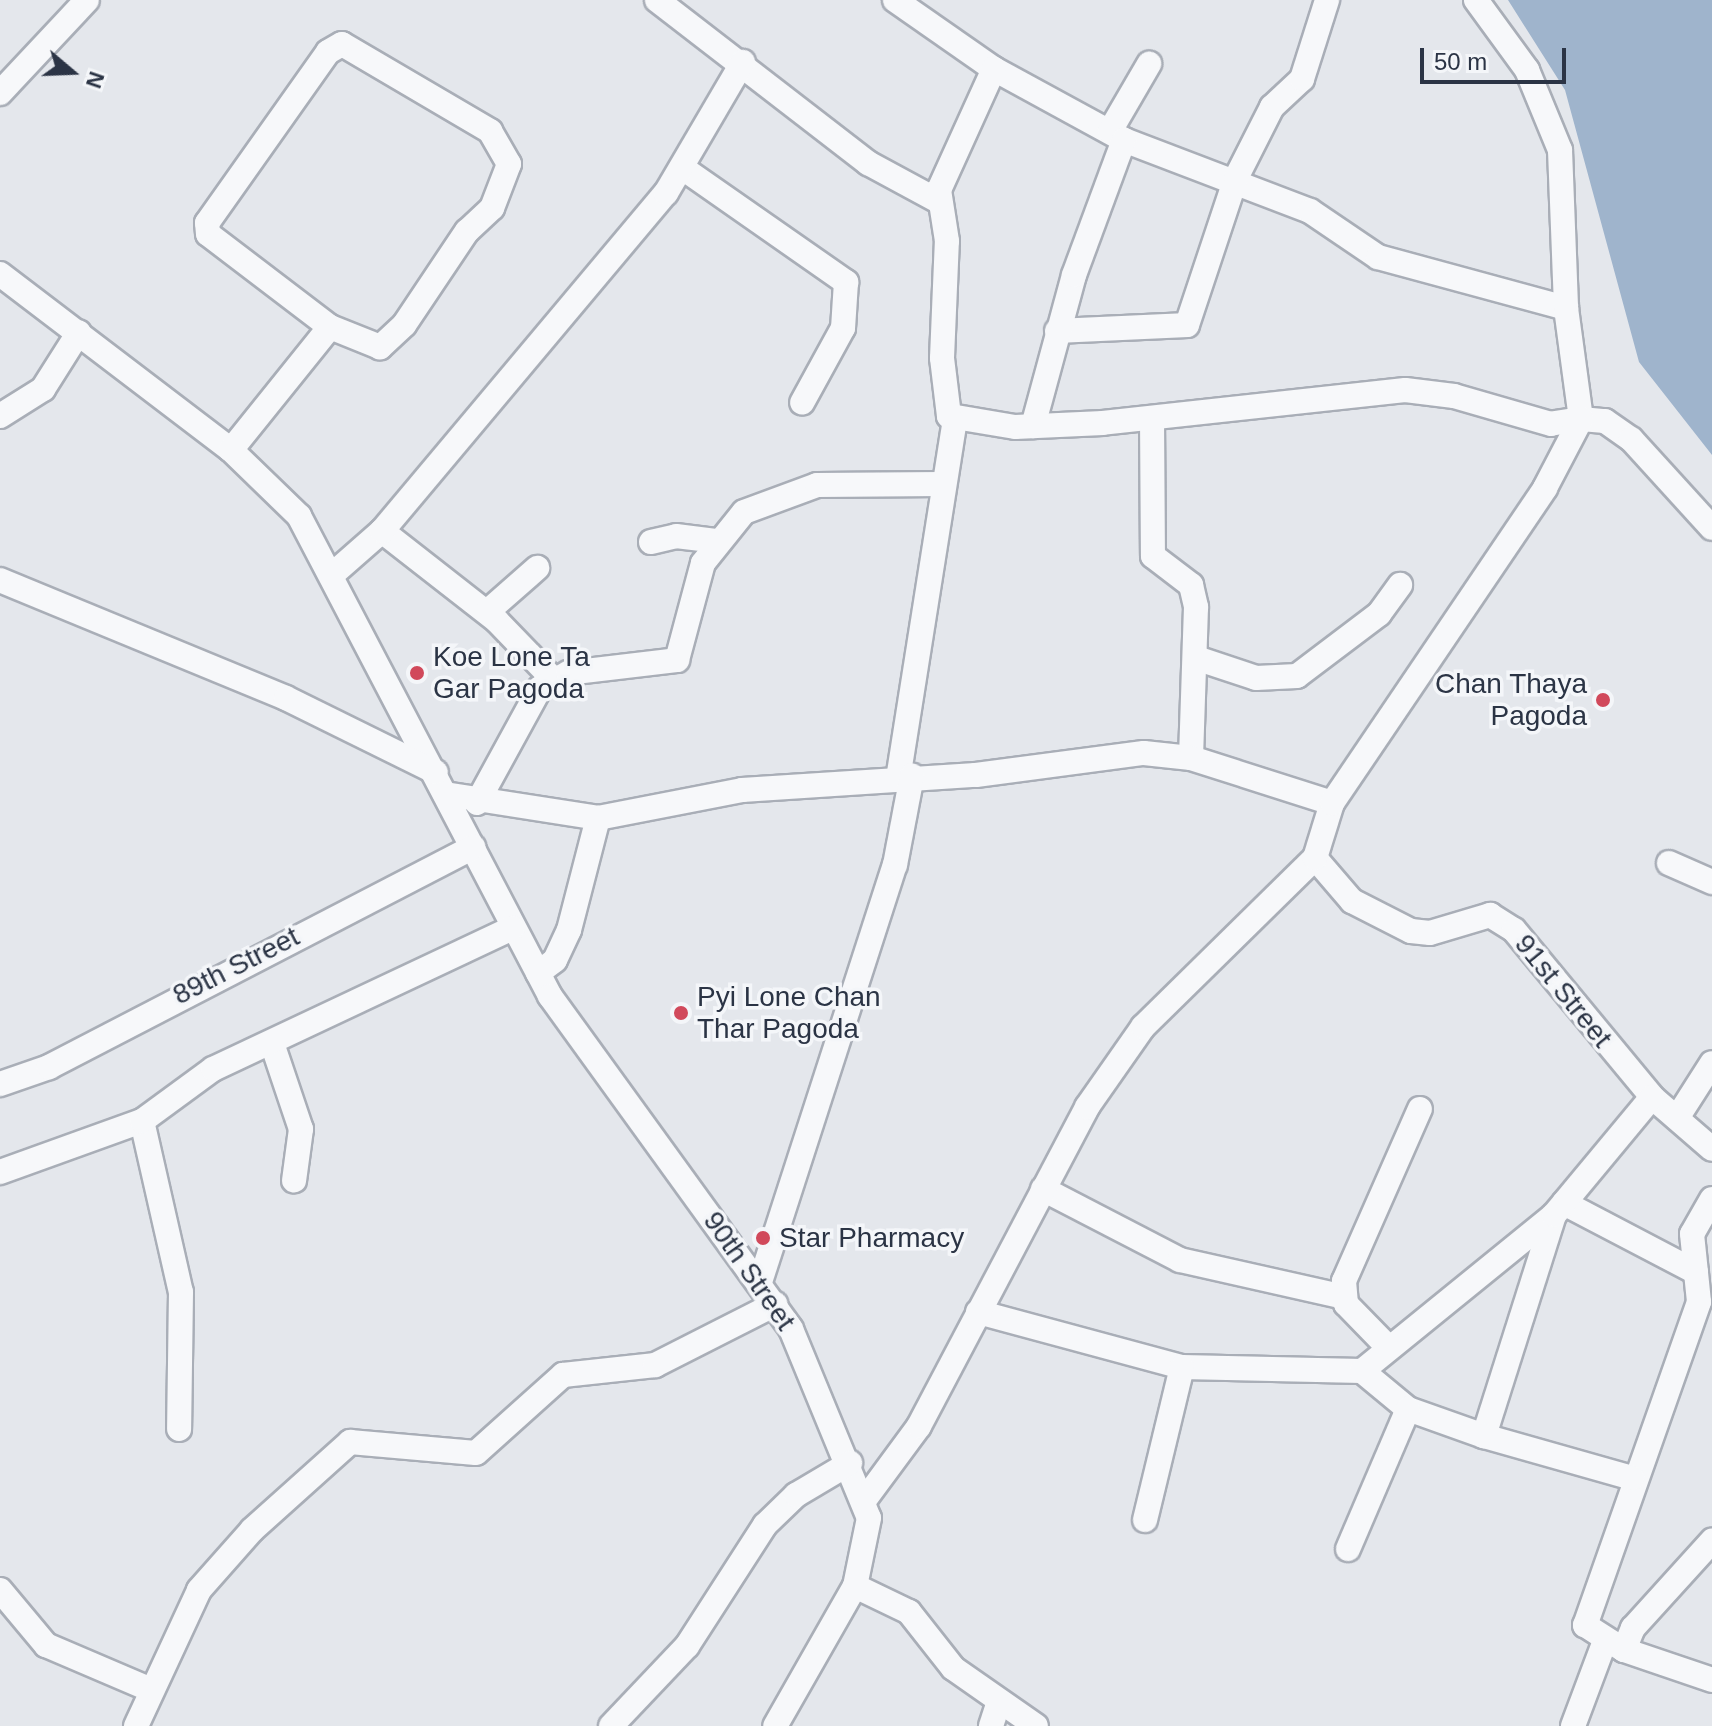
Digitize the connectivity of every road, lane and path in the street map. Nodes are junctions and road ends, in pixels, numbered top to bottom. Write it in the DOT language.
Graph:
graph roads {
  1 [pos="657,0"];
  2 [pos="897,0"];
  3 [pos="1327,0"];
  4 [pos="1476,0"];
  5 [pos="85,1"];
  6 [pos="743,62"];
  7 [pos="1149,64"];
  8 [pos="994,69"];
  9 [pos="0,93"];
  10 [pos="1117,136"];
  11 [pos="684,169"];
  12 [pos="1236,178"];
  13 [pos="940,202"];
  14 [pos="0,274"];
  15 [pos="1566,308"];
  16 [pos="330,327"];
  17 [pos="1057,331"];
  18 [pos="79,332"];
  19 [pos="802,403"];
  20 [pos="0,416"];
  21 [pos="1152,418"];
  22 [pos="955,419"];
  23 [pos="1581,419"];
  24 [pos="1033,426"];
  25 [pos="231,450"];
  26 [pos="942,484"];
  27 [pos="1712,528"];
  28 [pos="382,531"];
  29 [pos="714,541"];
  30 [pos="651,542"];
  31 [pos="537,568"];
  32 [pos="334,573"];
  33 [pos="0,580"];
  34 [pos="1400,585"];
  35 [pos="487,612"];
  36 [pos="1199,659"];
  37 [pos="554,680"];
  38 [pos="1191,758"];
  39 [pos="905,778"];
  40 [pos="440,783"];
  41 [pos="477,803"];
  42 [pos="1332,803"];
  43 [pos="598,818"];
  44 [pos="473,847"];
  45 [pos="1315,858"];
  46 [pos="1669,863"];
  47 [pos="1712,882"];
  48 [pos="513,928"];
  49 [pos="538,973"];
  50 [pos="272,1043"];
  51 [pos="1712,1063"];
  52 [pos="0,1084"];
  53 [pos="1652,1097"];
  54 [pos="1420,1109"];
  55 [pos="1677,1118"];
  56 [pos="142,1121"];
  57 [pos="1712,1149"];
  58 [pos="0,1172"];
  59 [pos="294,1181"];
  60 [pos="1043,1189"];
  61 [pos="1712,1199"];
  62 [pos="1559,1209"];
  63 [pos="1696,1272"];
  64 [pos="761,1279"];
  65 [pos="1344,1297"];
  66 [pos="775,1304"];
  67 [pos="978,1312"];
  68 [pos="1386,1345"];
  69 [pos="1182,1367"];
  70 [pos="1362,1371"];
  71 [pos="1408,1409"];
  72 [pos="179,1429"];
  73 [pos="1484,1436"];
  74 [pos="850,1463"];
  75 [pos="1632,1478"];
  76 [pos="866,1498"];
  77 [pos="1145,1520"];
  78 [pos="1712,1541"];
  79 [pos="1348,1549"];
  80 [pos="855,1586"];
  81 [pos="0,1590"];
  82 [pos="1615,1645"];
  83 [pos="1712,1680"];
  84 [pos="149,1689"];
  85 [pos="999,1701"];
  86 [pos="136,1726"];
  87 [pos="611,1726"];
  88 [pos="775,1726"];
  89 [pos="991,1726"];
  90 [pos="1036,1726"];
  91 [pos="1573,1726"];
  1 -- 6 [label="street"];
  2 -- 8 [label="street"];
  3 -- 12 [label="street"];
  4 -- 15 [label="street"];
  5 -- 9 [label="street"];
  6 -- 11 [label="street"];
  6 -- 13 [label="street"];
  7 -- 10 [label="street"];
  8 -- 10 [label="street"];
  8 -- 13 [label="street"];
  10 -- 12 [label="street"];
  10 -- 17 [label="street"];
  11 -- 19 [label="street"];
  11 -- 28 [label="street"];
  12 -- 15 [label="street"];
  12 -- 17 [label="street"];
  13 -- 22 [label="street"];
  14 -- 18 [label="street, 90th Street"];
  15 -- 23 [label="street"];
  16 -- 16 [label="street"];
  16 -- 25 [label="street"];
  17 -- 24 [label="street"];
  18 -- 20 [label="street"];
  18 -- 25 [label="street, 90th Street"];
  21 -- 23 [label="street"];
  21 -- 24 [label="street"];
  21 -- 36 [label="street"];
  22 -- 24 [label="street"];
  22 -- 26 [label="street"];
  23 -- 27 [label="street"];
  23 -- 42 [label="street"];
  25 -- 32 [label="street, 90th Street"];
  26 -- 29 [label="street"];
  26 -- 39 [label="street"];
  28 -- 32 [label="street"];
  28 -- 35 [label="street"];
  29 -- 30 [label="street"];
  29 -- 37 [label="street"];
  31 -- 35 [label="street"];
  32 -- 40 [label="street, 90th Street"];
  33 -- 40 [label="street"];
  34 -- 36 [label="street"];
  35 -- 37 [label="street"];
  36 -- 38 [label="street"];
  37 -- 41 [label="street"];
  38 -- 39 [label="street"];
  38 -- 42 [label="street"];
  39 -- 43 [label="street"];
  39 -- 64 [label="street"];
  40 -- 41 [label="street"];
  40 -- 44 [label="street, 90th Street"];
  41 -- 43 [label="street"];
  42 -- 45 [label="street"];
  43 -- 49 [label="street"];
  44 -- 48 [label="street, 90th Street"];
  44 -- 52 [label="street, 89th Street"];
  45 -- 53 [label="street, 91st Street"];
  45 -- 60 [label="street"];
  46 -- 47 [label="street"];
  48 -- 49 [label="street, 90th Street"];
  48 -- 50 [label="street"];
  49 -- 64 [label="street, 90th Street"];
  50 -- 56 [label="street"];
  50 -- 59 [label="street"];
  51 -- 55 [label="street"];
  53 -- 55 [label="street, 91st Street"];
  53 -- 62 [label="street"];
  54 -- 65 [label="street"];
  55 -- 57 [label="street, 91st Street"];
  56 -- 58 [label="street"];
  56 -- 72 [label="street"];
  60 -- 65 [label="street"];
  60 -- 67 [label="street"];
  61 -- 63 [label="street"];
  62 -- 63 [label="street"];
  62 -- 68 [label="street"];
  62 -- 73 [label="street"];
  63 -- 75 [label="street"];
  64 -- 66 [label="street, 90th Street"];
  65 -- 68 [label="street"];
  66 -- 74 [label="street, 90th Street"];
  66 -- 84 [label="street"];
  67 -- 69 [label="street"];
  67 -- 76 [label="street"];
  68 -- 70 [label="street"];
  69 -- 70 [label="street"];
  69 -- 77 [label="street"];
  70 -- 71 [label="street"];
  71 -- 73 [label="street"];
  71 -- 79 [label="street"];
  73 -- 75 [label="street"];
  74 -- 76 [label="street, 90th Street"];
  74 -- 87 [label="street"];
  75 -- 82 [label="street"];
  76 -- 80 [label="street, 90th Street"];
  78 -- 82 [label="street"];
  80 -- 85 [label="street"];
  80 -- 88 [label="street, 90th Street"];
  81 -- 84 [label="street"];
  82 -- 83 [label="street"];
  82 -- 91 [label="street"];
  84 -- 86 [label="street"];
  85 -- 89 [label="street"];
  85 -- 90 [label="street"];
}
